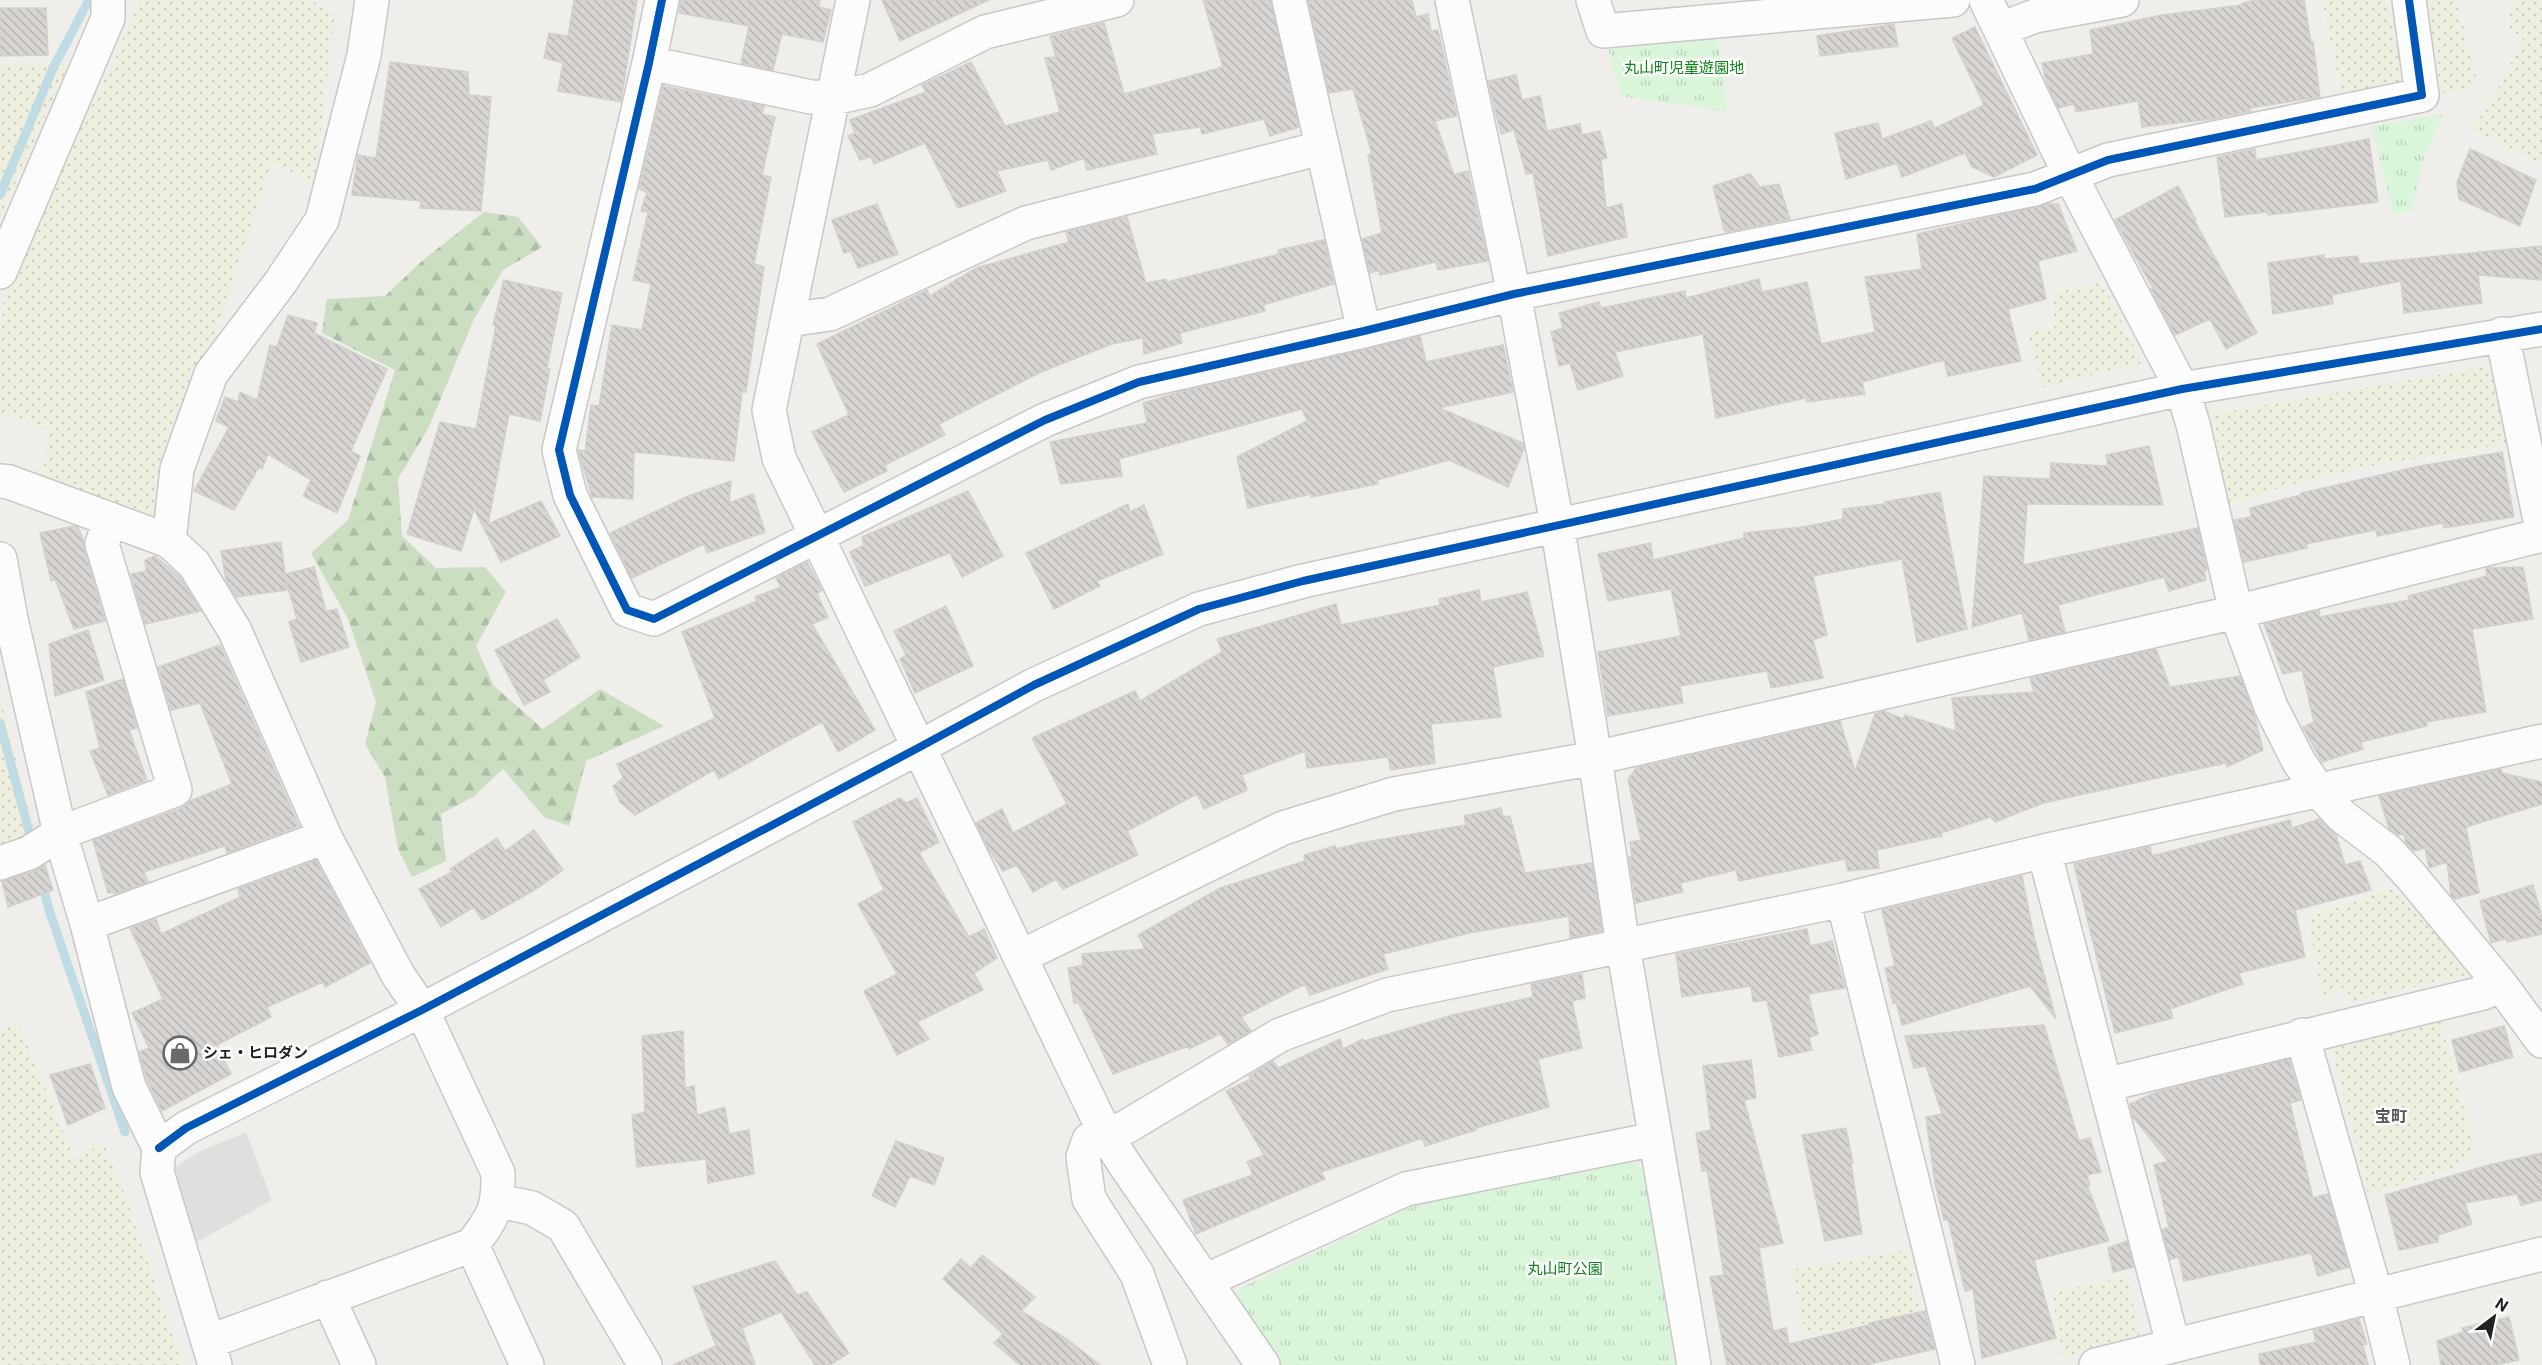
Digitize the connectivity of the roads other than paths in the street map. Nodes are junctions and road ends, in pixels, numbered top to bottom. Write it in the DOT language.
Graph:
graph roads {
  1 [pos="108,0"];
  2 [pos="372,0"];
  3 [pos="662,0"];
  4 [pos="853,0"];
  5 [pos="1117,0"];
  6 [pos="1289,0"];
  7 [pos="1452,0"];
  8 [pos="1593,0"];
  9 [pos="1953,0"];
  10 [pos="1986,0"];
  11 [pos="2122,0"];
  12 [pos="2409,0"];
  13 [pos="2001,28"];
  14 [pos="649,63"];
  15 [pos="833,98"];
  16 [pos="1321,148"];
  17 [pos="2070,175"];
  18 [pos="0,272"];
  19 [pos="1514,294"];
  20 [pos="788,320"];
  21 [pos="2542,329"];
  22 [pos="1364,331"];
  23 [pos="2502,334"];
  24 [pos="2182,389"];
  25 [pos="0,481"];
  26 [pos="110,519"];
  27 [pos="1557,524"];
  28 [pos="2542,530"];
  29 [pos="2542,535"];
  30 [pos="815,537"];
  31 [pos="170,541"];
  32 [pos="0,559"];
  33 [pos="2236,612"];
  34 [pos="2542,741"];
  35 [pos="918,748"];
  36 [pos="1595,758"];
  37 [pos="2319,791"];
  38 [pos="60,832"];
  39 [pos="325,837"];
  40 [pos="2044,851"];
  41 [pos="0,863"];
  42 [pos="1843,900"];
  43 [pos="87,924"];
  44 [pos="1623,946"];
  45 [pos="1020,957"];
  46 [pos="2501,985"];
  47 [pos="422,1010"];
  48 [pos="2302,1035"];
  49 [pos="2542,1041"];
  50 [pos="2105,1085"];
  51 [pos="1106,1135"];
  52 [pos="1655,1139"];
  53 [pos="159,1148"];
  54 [pos="499,1201"];
  55 [pos="472,1245"];
  56 [pos="2542,1254"];
  57 [pos="1205,1281"];
  58 [pos="2376,1295"];
  59 [pos="328,1297"];
  60 [pos="2173,1344"];
  61 [pos="212,1354"];
  62 [pos="359,1365"];
  63 [pos="526,1365"];
  64 [pos="645,1365"];
  65 [pos="1170,1365"];
  66 [pos="1263,1365"];
  67 [pos="1694,1365"];
  68 [pos="1958,1365"];
  69 [pos="2096,1365"];
  70 [pos="2393,1365"];
  1 -- 18 [label="street"];
  2 -- 31 [label="street"];
  3 -- 14 [label="street"];
  4 -- 15 [label="street"];
  5 -- 15 [label="street"];
  6 -- 16 [label="street"];
  7 -- 19 [label="street"];
  8 -- 9 [label="street"];
  10 -- 13 [label="street"];
  11 -- 13 [label="street"];
  12 -- 17 [label="street"];
  13 -- 17 [label="street"];
  14 -- 15 [label="street"];
  14 -- 30 [label="street"];
  15 -- 20 [label="street"];
  16 -- 20 [label="street"];
  16 -- 22 [label="street"];
  17 -- 19 [label="street"];
  17 -- 24 [label="street"];
  19 -- 22 [label="street"];
  19 -- 27 [label="street"];
  20 -- 30 [label="street"];
  21 -- 23 [label="street"];
  22 -- 30 [label="street"];
  23 -- 24 [label="street"];
  23 -- 28 [label="street"];
  24 -- 27 [label="street"];
  24 -- 33 [label="street"];
  25 -- 26 [label="street"];
  26 -- 31 [label="street"];
  26 -- 38 [label="street"];
  27 -- 35 [label="street"];
  27 -- 36 [label="street"];
  29 -- 33 [label="street"];
  30 -- 35 [label="street"];
  31 -- 39 [label="street"];
  32 -- 38 [label="street"];
  33 -- 36 [label="street"];
  33 -- 37 [label="street"];
  34 -- 37 [label="street"];
  35 -- 45 [label="street"];
  35 -- 47 [label="street"];
  36 -- 44 [label="street"];
  36 -- 45 [label="street"];
  37 -- 40 [label="street"];
  37 -- 46 [label="street"];
  38 -- 41 [label="street"];
  38 -- 43 [label="street"];
  39 -- 43 [label="street"];
  39 -- 47 [label="street"];
  40 -- 42 [label="street"];
  40 -- 50 [label="street"];
  42 -- 44 [label="street"];
  42 -- 68 [label="street"];
  43 -- 53 [label="street"];
  44 -- 51 [label="street"];
  44 -- 52 [label="street"];
  45 -- 51 [label="street"];
  46 -- 48 [label="street"];
  46 -- 49 [label="street"];
  47 -- 53 [label="street"];
  47 -- 54 [label="street"];
  48 -- 50 [label="street"];
  48 -- 58 [label="street"];
  50 -- 60 [label="street"];
  51 -- 57 [label="street"];
  51 -- 65 [label="street"];
  52 -- 57 [label="street"];
  52 -- 67 [label="street"];
  53 -- 61 [label="street"];
  54 -- 55 [label="street"];
  54 -- 64 [label="street"];
  55 -- 59 [label="street"];
  55 -- 63 [label="street"];
  56 -- 58 [label="street"];
  57 -- 66 [label="street"];
  58 -- 60 [label="street"];
  58 -- 70 [label="street"];
  59 -- 61 [label="street"];
  59 -- 62 [label="street"];
  60 -- 69 [label="street"];
}
